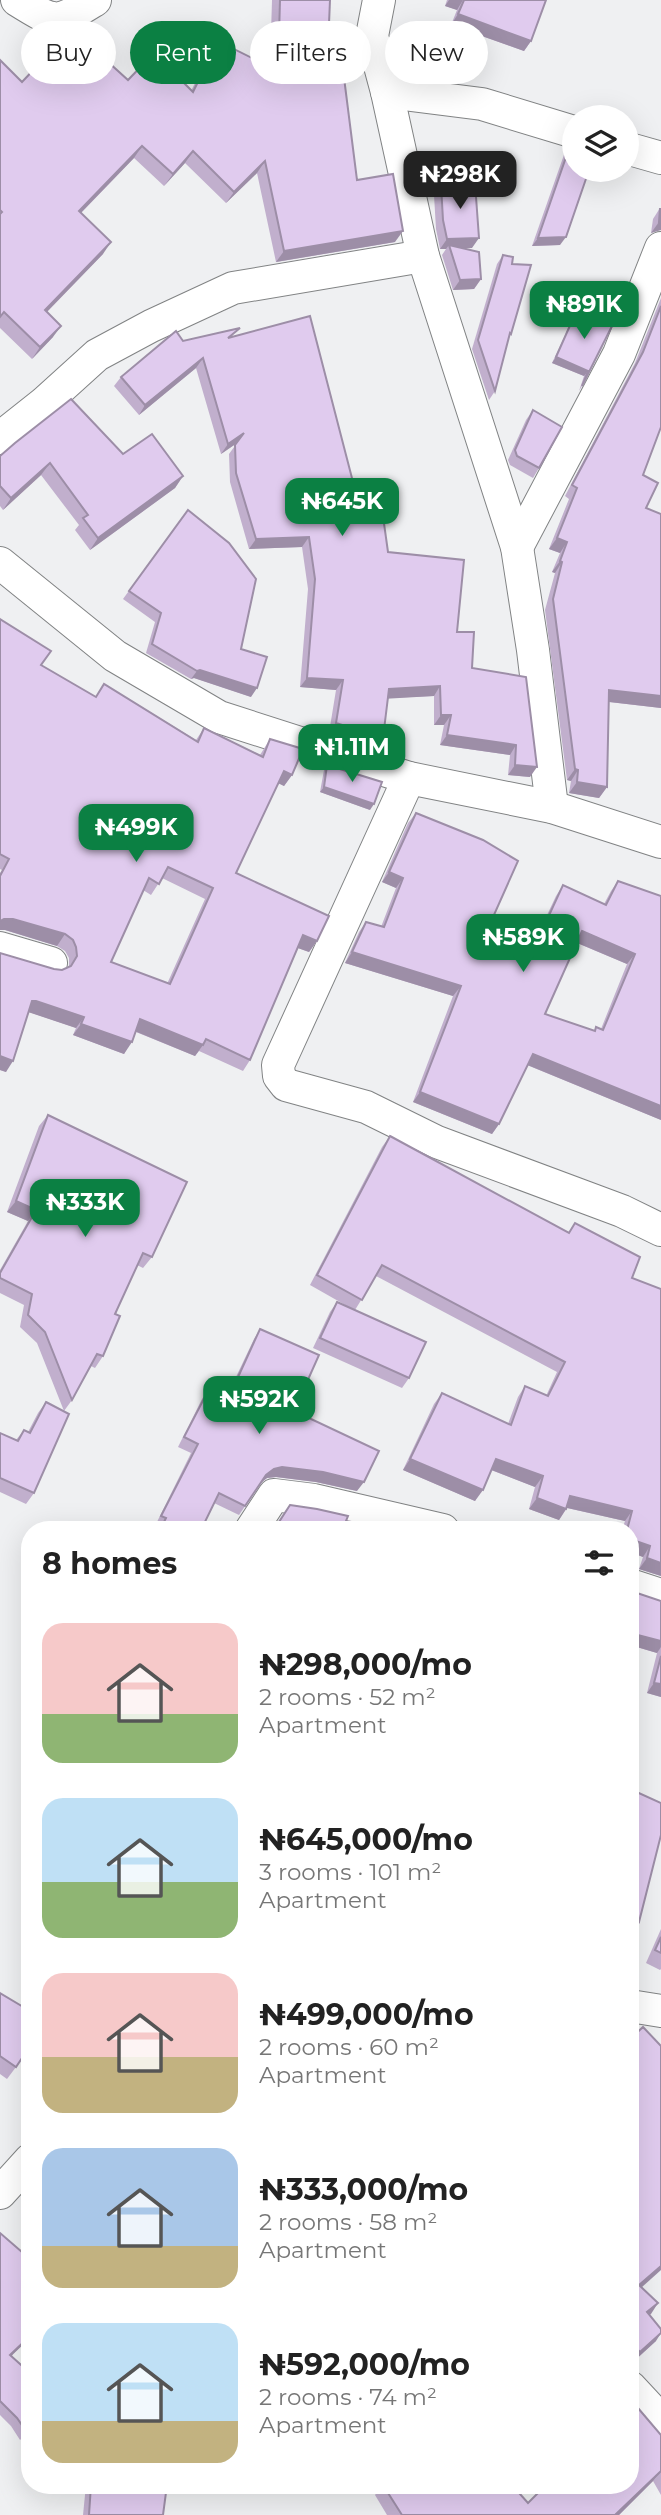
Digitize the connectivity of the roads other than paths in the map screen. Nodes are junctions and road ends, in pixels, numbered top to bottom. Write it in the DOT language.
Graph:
graph roads {
  1 [pos="18,0"];
  2 [pos="95,0"];
  3 [pos="379,0"];
  4 [pos="387,92"];
  5 [pos="562,128"];
  6 [pos="639,152"];
  7 [pos="661,158"];
  8 [pos="661,248"];
  9 [pos="423,256"];
  10 [pos="0,438"];
  11 [pos="517,547"];
  12 [pos="0,563"];
  13 [pos="409,779"];
  14 [pos="552,807"];
  15 [pos="661,842"];
  16 [pos="0,948"];
  17 [pos="51,963"];
  18 [pos="661,1230"];
  19 [pos="257,1521"];
  20 [pos="404,1521"];
  21 [pos="639,1588"];
  22 [pos="661,1595"];
  23 [pos="639,2007"];
  24 [pos="661,2011"];
  25 [pos="21,2170"];
  26 [pos="0,2193"];
  1 -- 2 [label="street"];
  3 -- 4 [label="street"];
  4 -- 5 [label="street"];
  4 -- 9 [label="street"];
  6 -- 7 [label="street"];
  8 -- 11 [label="street"];
  9 -- 10 [label="street"];
  9 -- 11 [label="street"];
  11 -- 14 [label="street"];
  12 -- 13 [label="street"];
  13 -- 14 [label="street"];
  13 -- 18 [label="street"];
  14 -- 15 [label="street"];
  16 -- 17 [label="street"];
  19 -- 20 [label="street"];
  21 -- 22 [label="street"];
  23 -- 24 [label="street"];
  25 -- 26 [label="street"];
}
